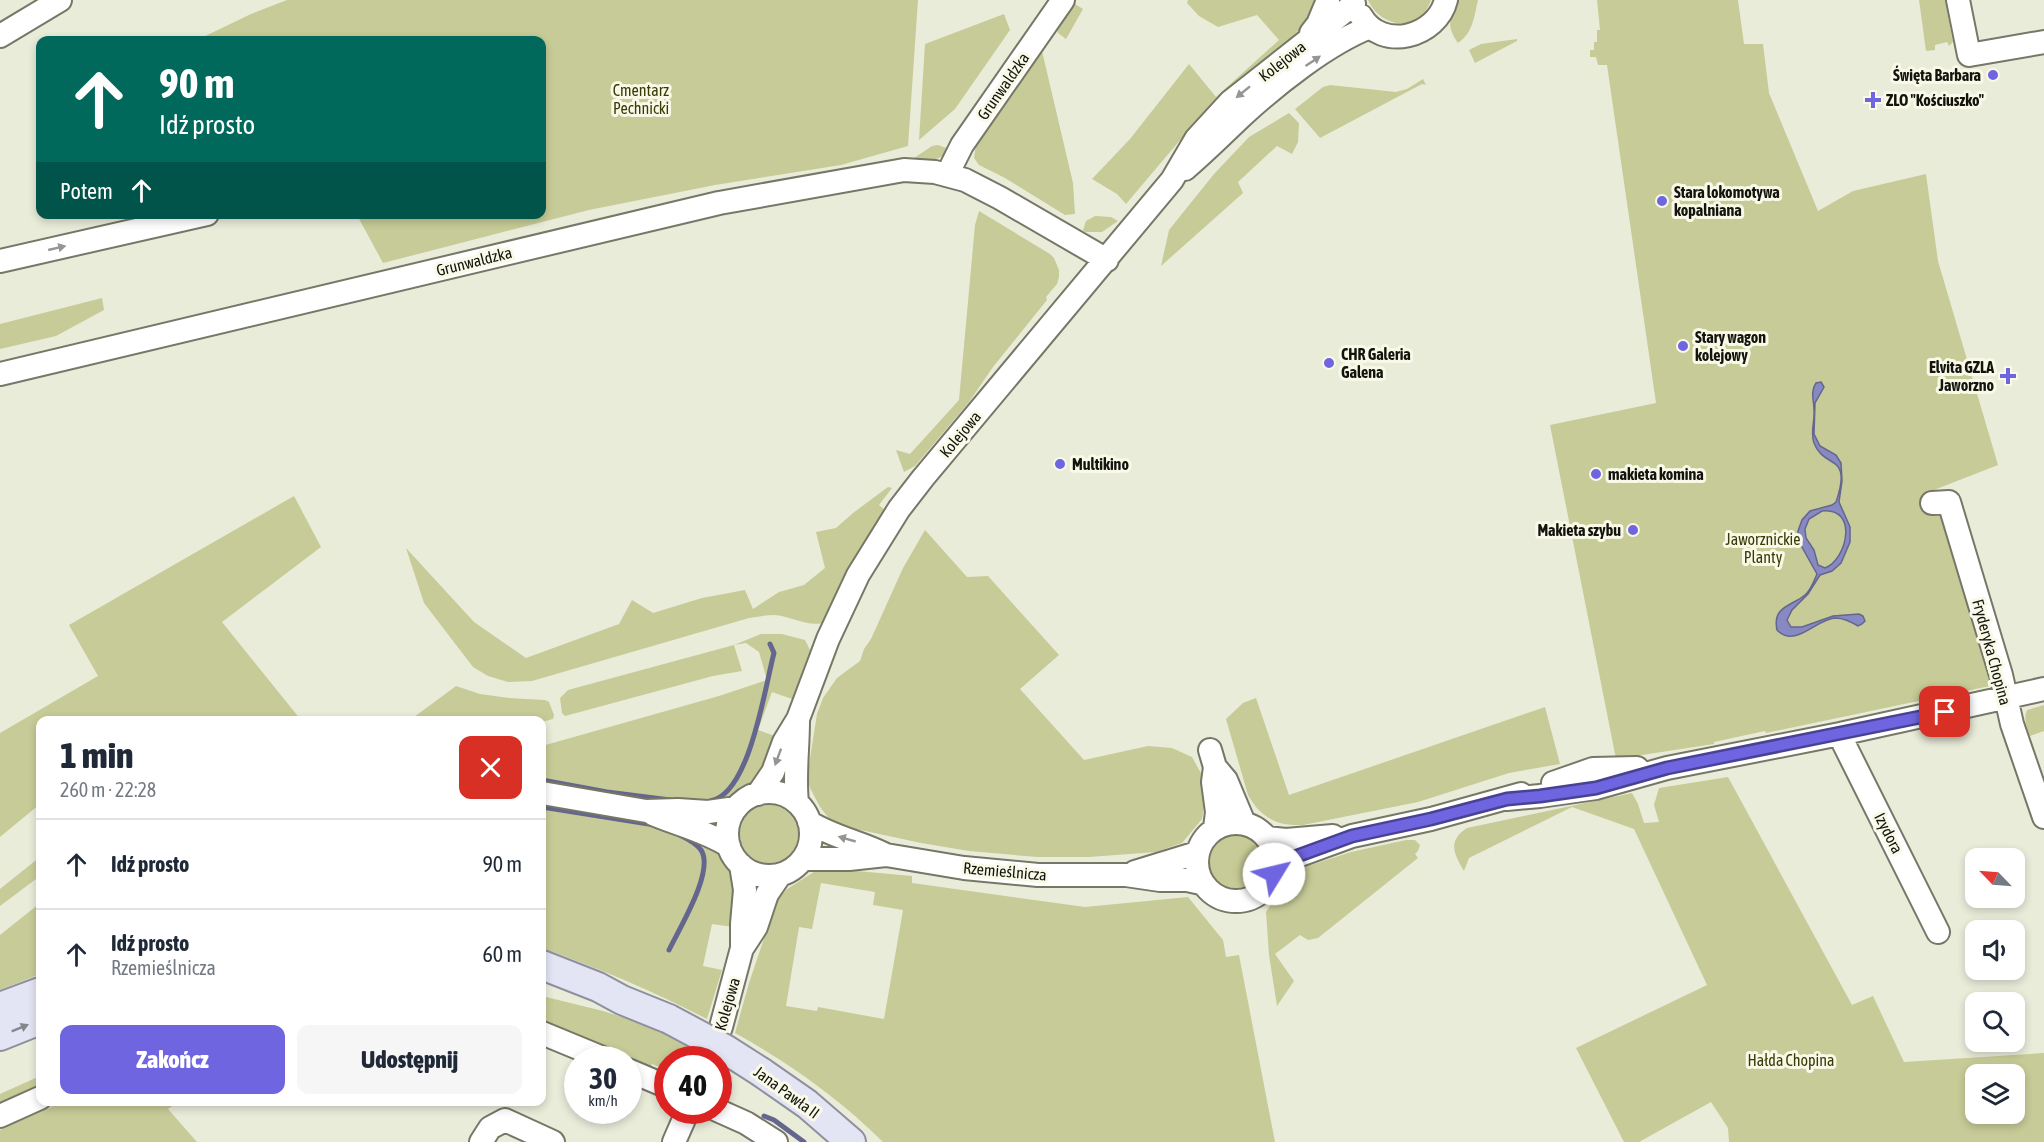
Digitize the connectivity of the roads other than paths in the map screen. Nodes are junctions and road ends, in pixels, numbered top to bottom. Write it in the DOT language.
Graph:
graph roads {
  1 [pos="60,0"];
  2 [pos="1063,0"];
  3 [pos="1328,0"];
  4 [pos="1446,0"];
  5 [pos="1958,0"];
  6 [pos="1354,2"];
  7 [pos="1370,27"];
  8 [pos="3,28"];
  9 [pos="2044,42"];
  10 [pos="1300,48"];
  11 [pos="951,175"];
  12 [pos="1172,180"];
  13 [pos="185,219"];
  14 [pos="1107,260"];
  15 [pos="0,261"];
  16 [pos="0,375"];
  17 [pos="1932,503"];
  18 [pos="2044,689"];
  19 [pos="2006,699"];
  20 [pos="798,719"];
  21 [pos="1840,734"];
  22 [pos="546,794"];
  23 [pos="758,794"];
  24 [pos="797,803"];
  25 [pos="736,808"];
  26 [pos="646,811"];
  27 [pos="2044,817"];
  28 [pos="809,822"];
  29 [pos="1244,823"];
  30 [pos="1215,828"];
  31 [pos="1352,836"];
  32 [pos="1268,838"];
  33 [pos="729,846"];
  34 [pos="1197,853"];
  35 [pos="886,855"];
  36 [pos="803,859"];
  37 [pos="741,865"];
  38 [pos="780,874"];
  39 [pos="1274,874"];
  40 [pos="1126,875"];
  41 [pos="1201,883"];
  42 [pos="1938,932"];
  43 [pos="742,948"];
  44 [pos="546,968"];
  45 [pos="546,985"];
  46 [pos="36,994"];
  47 [pos="622,1000"];
  48 [pos="0,1007"];
  49 [pos="36,1022"];
  50 [pos="546,1035"];
  51 [pos="0,1036"];
  52 [pos="573,1046"];
  53 [pos="714,1046"];
  54 [pos="36,1100"];
  55 [pos="0,1116"];
  56 [pos="732,1117"];
  57 [pos="682,1124"];
  58 [pos="481,1142"];
  59 [pos="553,1142"];
  60 [pos="674,1142"];
  61 [pos="776,1142"];
  62 [pos="851,1142"];
  1 -- 8 [label="street"];
  2 -- 11 [label="street, Grunwaldzka"];
  3 -- 10 [label="street"];
  4 -- 7 [label="street"];
  5 -- 9 [label="street"];
  6 -- 7 [label="street"];
  6 -- 10 [label="street, Kolejowa"];
  12 -- 7 [label="street, Kolejowa, one-way"];
  10 -- 12 [label="street, Kolejowa, one-way"];
  11 -- 14 [label="street, Grunwaldzka"];
  11 -- 16 [label="street, Grunwaldzka"];
  12 -- 14 [label="street, Kolejowa"];
  15 -- 13 [label="street, one-way"];
  14 -- 20 [label="street, Kolejowa"];
  17 -- 19 [label="street, Fryderyka Chopina"];
  18 -- 19 [label="street"];
  19 -- 21 [label="street"];
  19 -- 27 [label="street, Fryderyka Chopina"];
  20 -- 23 [label="street, Kolejowa, one-way"];
  20 -- 24 [label="street, Kolejowa"];
  21 -- 31 [label="street"];
  21 -- 42 [label="street, Izydora"];
  22 -- 26 [label="street"];
  23 -- 24 [label="street"];
  23 -- 25 [label="street"];
  24 -- 28 [label="street"];
  25 -- 26 [label="street"];
  25 -- 33 [label="street"];
  26 -- 33 [label="street"];
  35 -- 28 [label="street, Rzemieślnicza, one-way"];
  28 -- 36 [label="street"];
  29 -- 30 [label="street"];
  29 -- 30 [label="street"];
  29 -- 32 [label="street"];
  30 -- 34 [label="street"];
  31 -- 32 [label="street"];
  31 -- 39 [label="street"];
  32 -- 39 [label="street"];
  33 -- 37 [label="street"];
  34 -- 40 [label="street, Rzemieślnicza"];
  34 -- 41 [label="street"];
  35 -- 36 [label="street, Rzemieślnicza"];
  35 -- 40 [label="street, Rzemieślnicza"];
  36 -- 38 [label="street"];
  37 -- 38 [label="street"];
  37 -- 43 [label="street, Kolejowa"];
  38 -- 43 [label="street, Kolejowa"];
  39 -- 41 [label="street"];
  40 -- 41 [label="street, Rzemieślnicza"];
  43 -- 53 [label="street, Kolejowa"];
  44 -- 47 [label="main road, Jana Pawła II"];
  45 -- 47 [label="main road, Jana Pawła II"];
  46 -- 48 [label="main road"];
  47 -- 62 [label="main road, Jana Pawła II, bridge"];
  51 -- 49 [label="main road, one-way"];
  50 -- 52 [label="street"];
  54 -- 55 [label="street"];
  56 -- 61 [label="street"];
  57 -- 60 [label="street"];
  58 -- 59 [label="street"];
}
